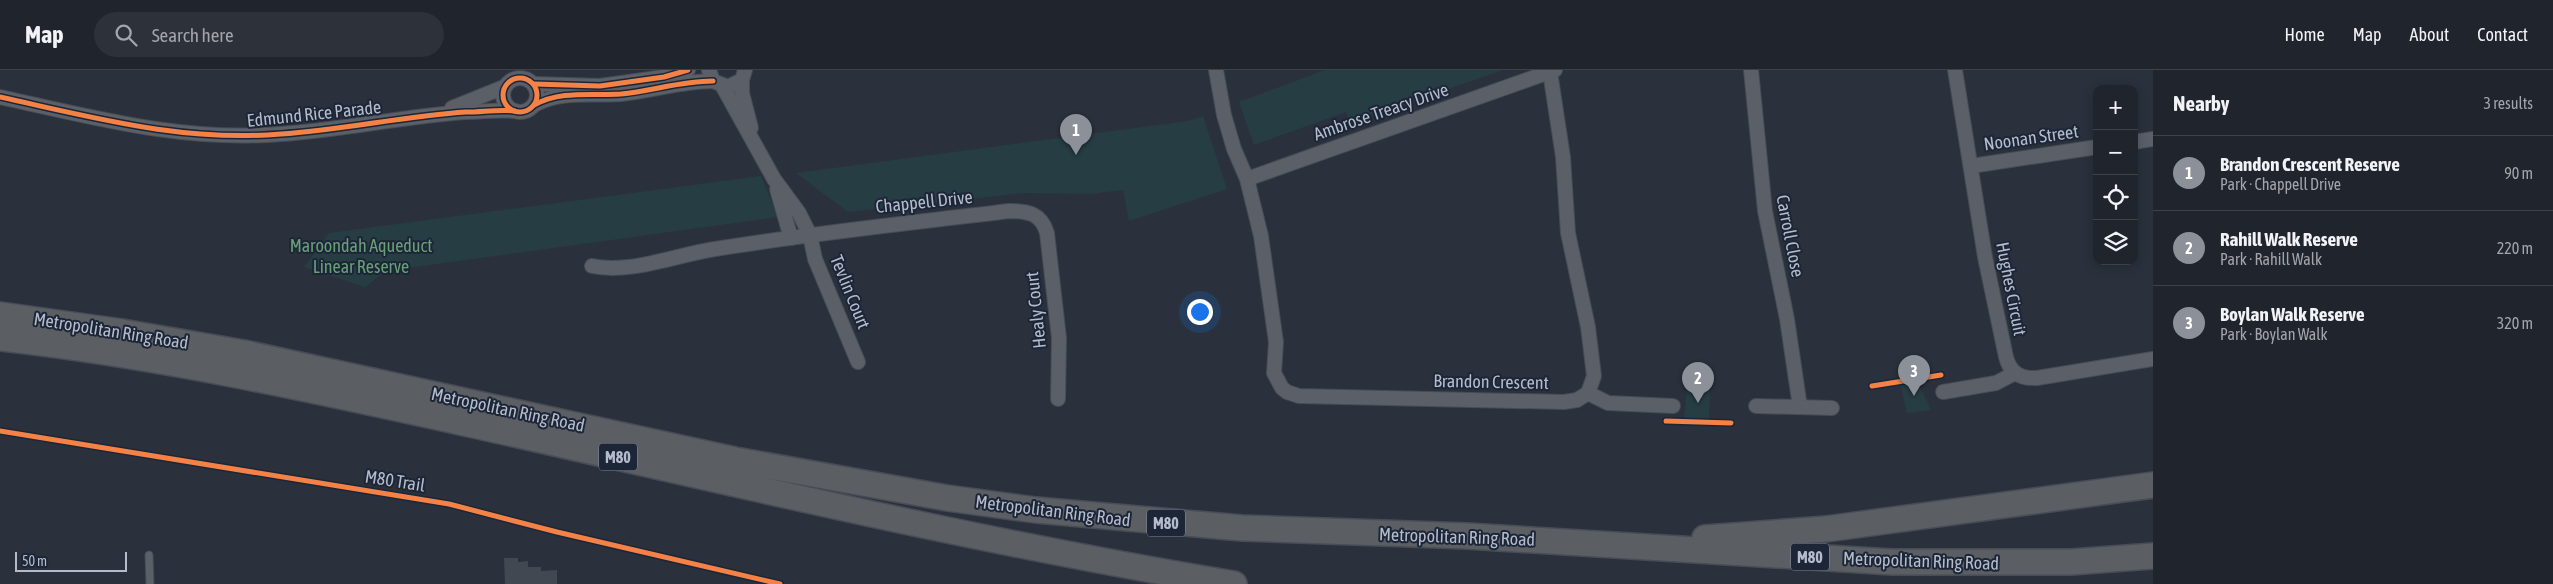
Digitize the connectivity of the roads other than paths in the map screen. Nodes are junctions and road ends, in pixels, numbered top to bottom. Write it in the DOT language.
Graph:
graph roads {
  1 [pos="688,70"];
  2 [pos="1216,70"];
  3 [pos="1751,70"];
  4 [pos="1955,70"];
  5 [pos="1553,71"];
  6 [pos="745,73"];
  7 [pos="531,78"];
  8 [pos="715,79"];
  9 [pos="507,80"];
  10 [pos="0,97"];
  11 [pos="534,105"];
  12 [pos="515,111"];
  13 [pos="437,113"];
  14 [pos="752,136"];
  15 [pos="2153,139"];
  16 [pos="2138,141"];
  17 [pos="2093,148"];
  18 [pos="1971,166"];
  19 [pos="774,179"];
  20 [pos="1246,179"];
  21 [pos="1041,219"];
  22 [pos="810,235"];
  23 [pos="791,238"];
  24 [pos="592,266"];
  25 [pos="0,314"];
  26 [pos="0,338"];
  27 [pos="2153,359"];
  28 [pos="858,362"];
  29 [pos="2015,374"];
  30 [pos="1943,392"];
  31 [pos="1588,393"];
  32 [pos="1058,399"];
  33 [pos="1673,406"];
  34 [pos="1756,406"];
  35 [pos="1800,407"];
  36 [pos="1832,408"];
  37 [pos="2153,486"];
  38 [pos="1633,546"];
  39 [pos="149,556"];
  40 [pos="2153,556"];
  41 [pos="150,584"];
  42 [pos="1234,584"];
  1 -- 7 [label="street"];
  2 -- 20 [label="street"];
  3 -- 35 [label="street, Carroll Close"];
  4 -- 18 [label="street, Hughes Circuit"];
  5 -- 20 [label="street, Ambrose Treacy Drive"];
  5 -- 31 [label="street"];
  6 -- 8 [label="street"];
  6 -- 14 [label="street"];
  7 -- 9 [label="street"];
  7 -- 11 [label="street"];
  8 -- 11 [label="street"];
  8 -- 14 [label="street"];
  9 -- 12 [label="street"];
  9 -- 13 [label="street, Edmund Rice Parade"];
  10 -- 13 [label="street, Edmund Rice Parade"];
  11 -- 12 [label="street"];
  12 -- 13 [label="street, Edmund Rice Parade"];
  14 -- 19 [label="street"];
  15 -- 16 [label="street"];
  17 -- 18 [label="street, Noonan Street"];
  18 -- 29 [label="street, Hughes Circuit"];
  19 -- 22 [label="street"];
  19 -- 23 [label="street"];
  20 -- 31 [label="street, Brandon Crescent"];
  21 -- 22 [label="street, Chappell Drive"];
  21 -- 32 [label="street, Healy Court"];
  22 -- 23 [label="street, Chappell Drive"];
  22 -- 28 [label="street, Tevlin Court"];
  23 -- 24 [label="street, Chappell Drive"];
  25 -- 38 [label="highway, Metropolitan Ring Road / M80"];
  26 -- 42 [label="highway, Metropolitan Ring Road / M80"];
  27 -- 29 [label="street"];
  29 -- 30 [label="street"];
  31 -- 33 [label="street"];
  34 -- 35 [label="street"];
  35 -- 36 [label="street"];
  37 -- 38 [label="highway"];
  38 -- 40 [label="highway, Metropolitan Ring Road / M80"];
  39 -- 41 [label="lane"];
}
